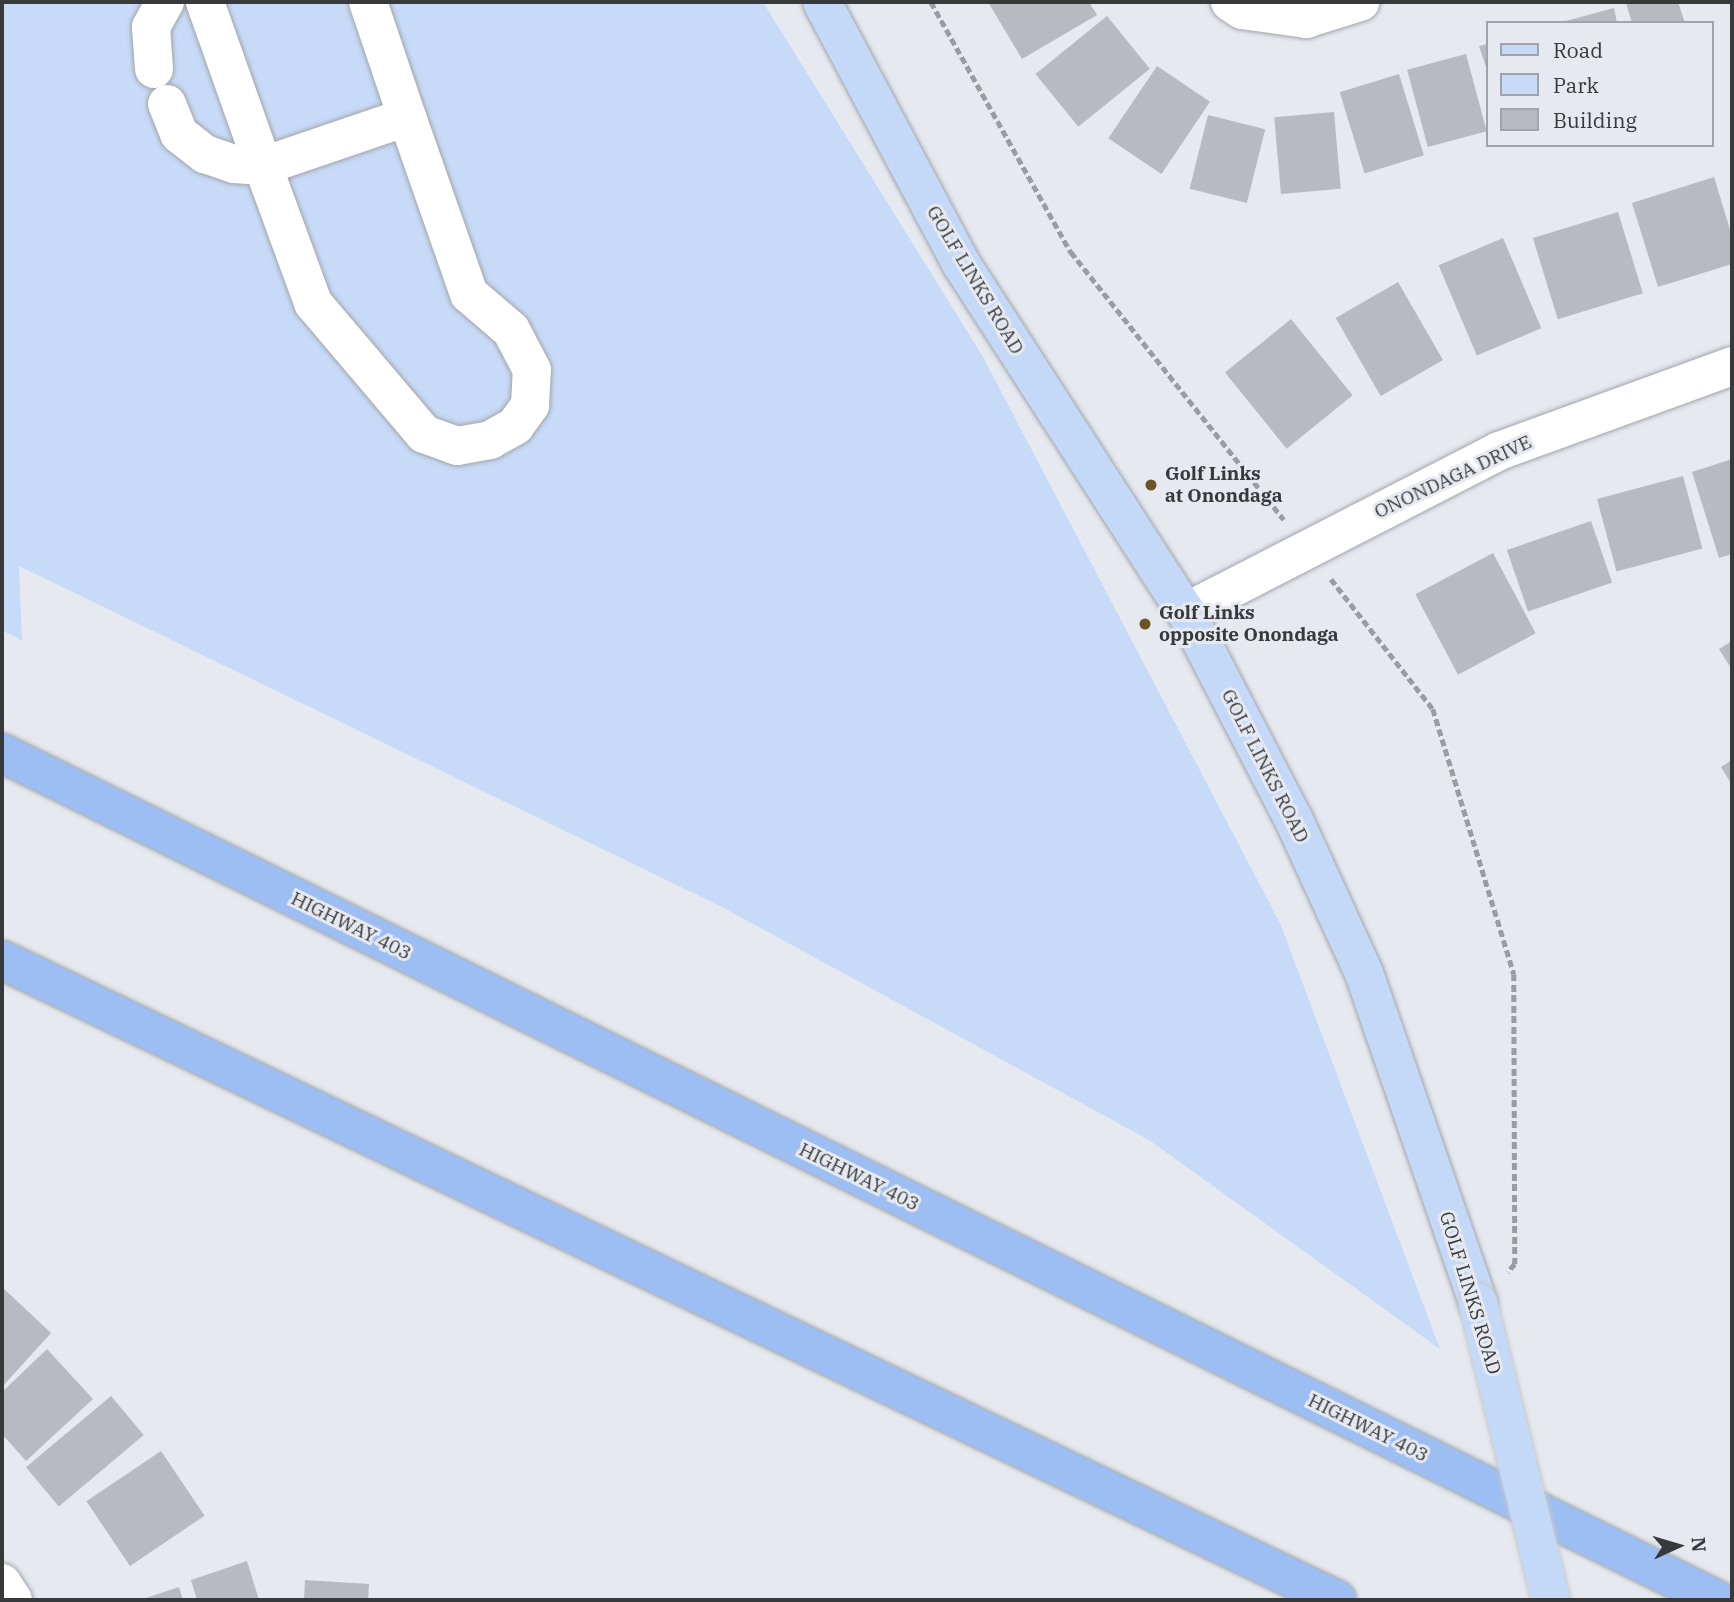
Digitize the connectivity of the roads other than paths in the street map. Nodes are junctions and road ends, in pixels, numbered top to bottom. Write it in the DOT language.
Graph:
graph roads {
  1 [pos="165,2"];
  2 [pos="205,2"];
  3 [pos="368,2"];
  4 [pos="822,2"];
  5 [pos="1230,2"];
  6 [pos="1360,2"];
  7 [pos="407,117"];
  8 [pos="262,166"];
  9 [pos="1732,366"];
  10 [pos="1185,612"];
  11 [pos="2,753"];
  12 [pos="2,960"];
  13 [pos="2,1583"];
  14 [pos="13,1600"];
  15 [pos="1337,1600"];
  16 [pos="1551,1600"];
  17 [pos="1717,1600"];
  1 -- 8 [label="street"];
  2 -- 8 [label="street"];
  3 -- 7 [label="street"];
  4 -- 10 [label="main road, GOLF LINKS ROAD"];
  5 -- 6 [label="street"];
  7 -- 8 [label="street"];
  7 -- 8 [label="street"];
  9 -- 10 [label="street, ONONDAGA DRIVE"];
  10 -- 16 [label="main road, GOLF LINKS ROAD, bridge"];
  11 -- 17 [label="highway, HIGHWAY 403"];
  12 -- 15 [label="highway"];
  13 -- 14 [label="street"];
}
